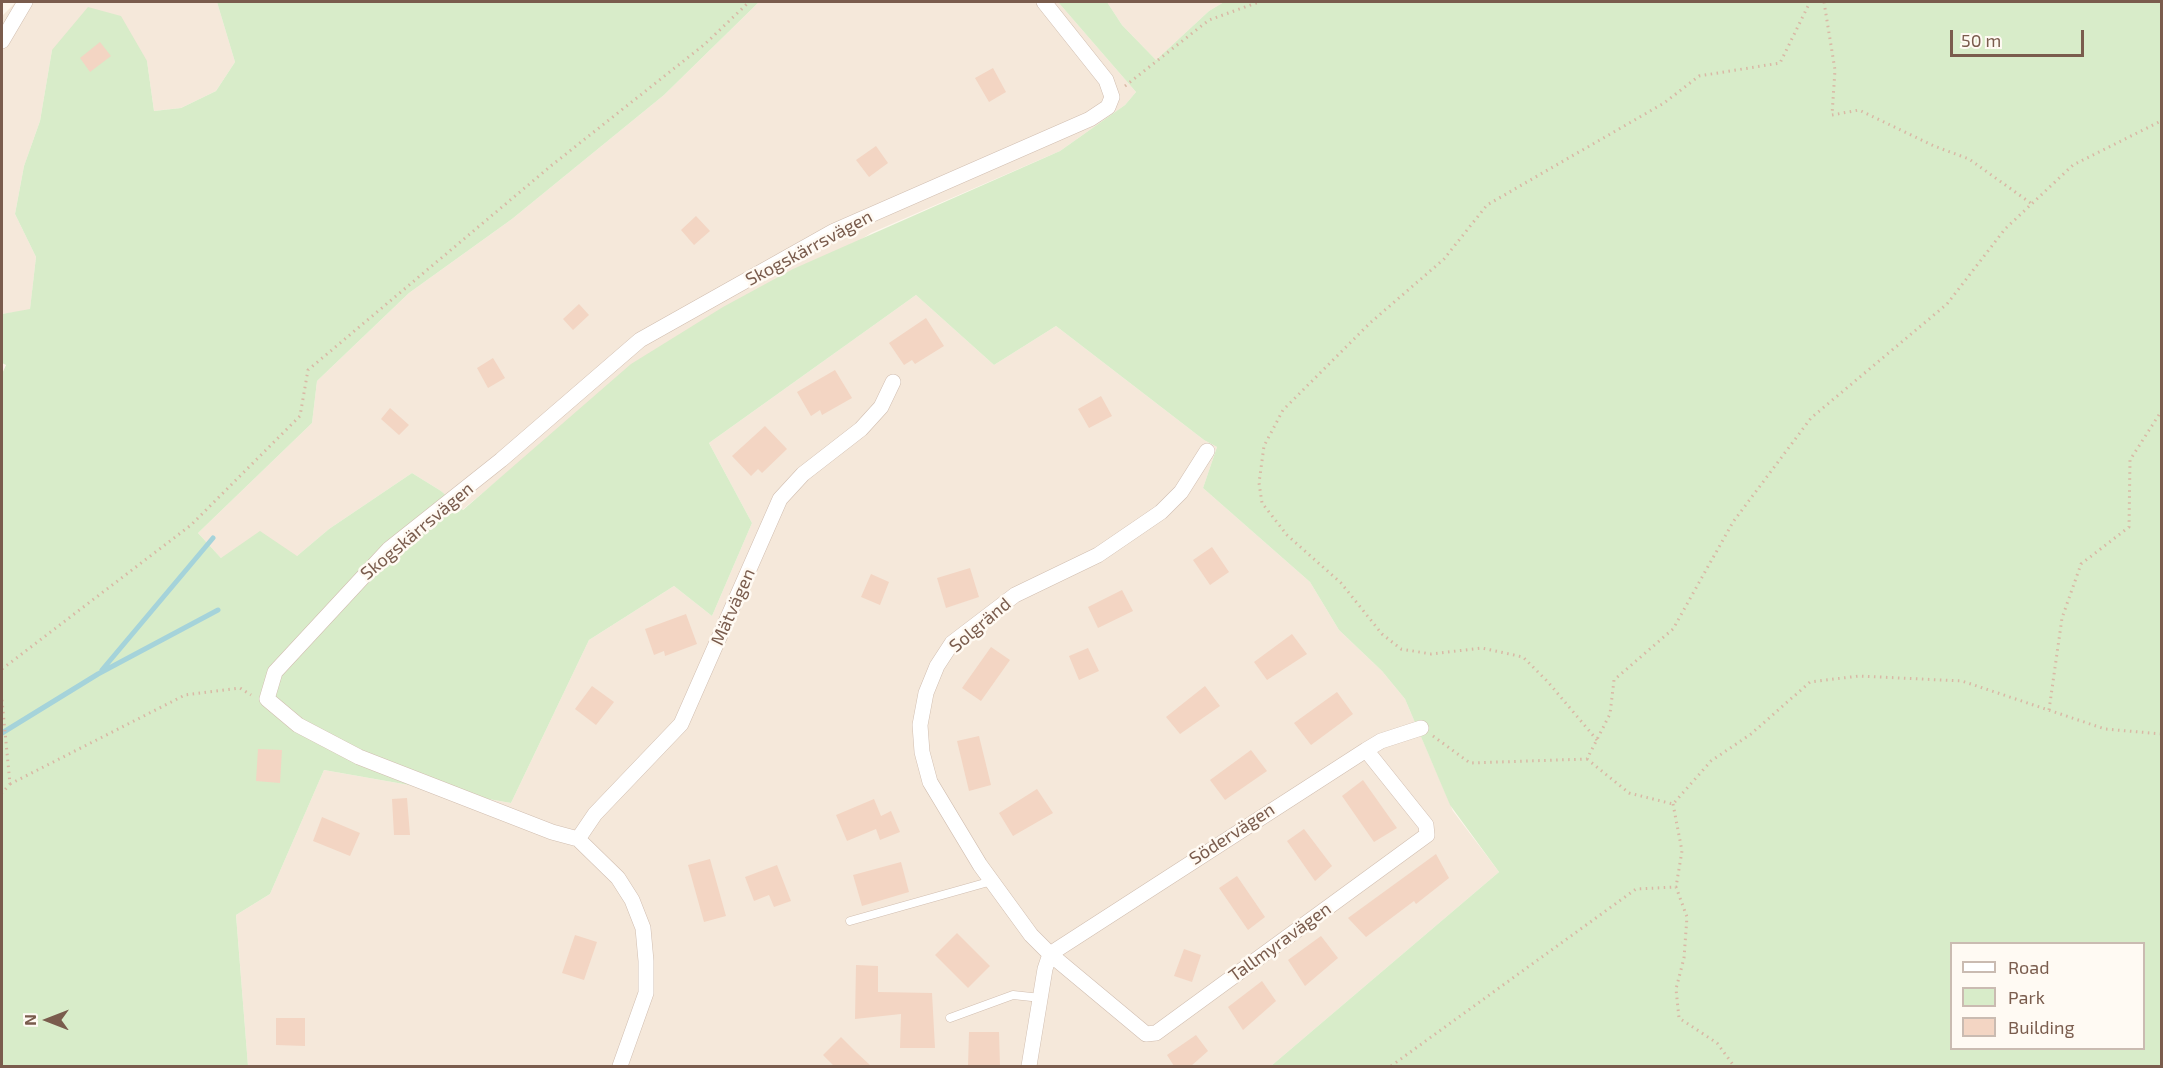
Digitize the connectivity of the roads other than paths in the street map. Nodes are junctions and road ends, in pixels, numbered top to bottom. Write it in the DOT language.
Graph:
graph roads {
  1 [pos="25,2"];
  2 [pos="1044,2"];
  3 [pos="2,41"];
  4 [pos="893,382"];
  5 [pos="1207,451"];
  6 [pos="1421,728"];
  7 [pos="1366,750"];
  8 [pos="578,839"];
  9 [pos="992,881"];
  10 [pos="850,921"];
  11 [pos="1050,954"];
  12 [pos="1041,998"];
  13 [pos="950,1018"];
  14 [pos="620,1066"];
  15 [pos="1029,1066"];
  1 -- 3 [label="street"];
  2 -- 8 [label="street, Skogskärrsvägen"];
  4 -- 8 [label="street, Mätvägen"];
  5 -- 9 [label="street, Solgränd"];
  6 -- 7 [label="street, Södervägen"];
  7 -- 11 [label="street, Södervägen"];
  7 -- 11 [label="street, Tallmyravägen"];
  8 -- 14 [label="street"];
  9 -- 10 [label="lane"];
  9 -- 11 [label="street, Solgränd"];
  11 -- 12 [label="street"];
  12 -- 13 [label="lane"];
  12 -- 15 [label="street"];
}
